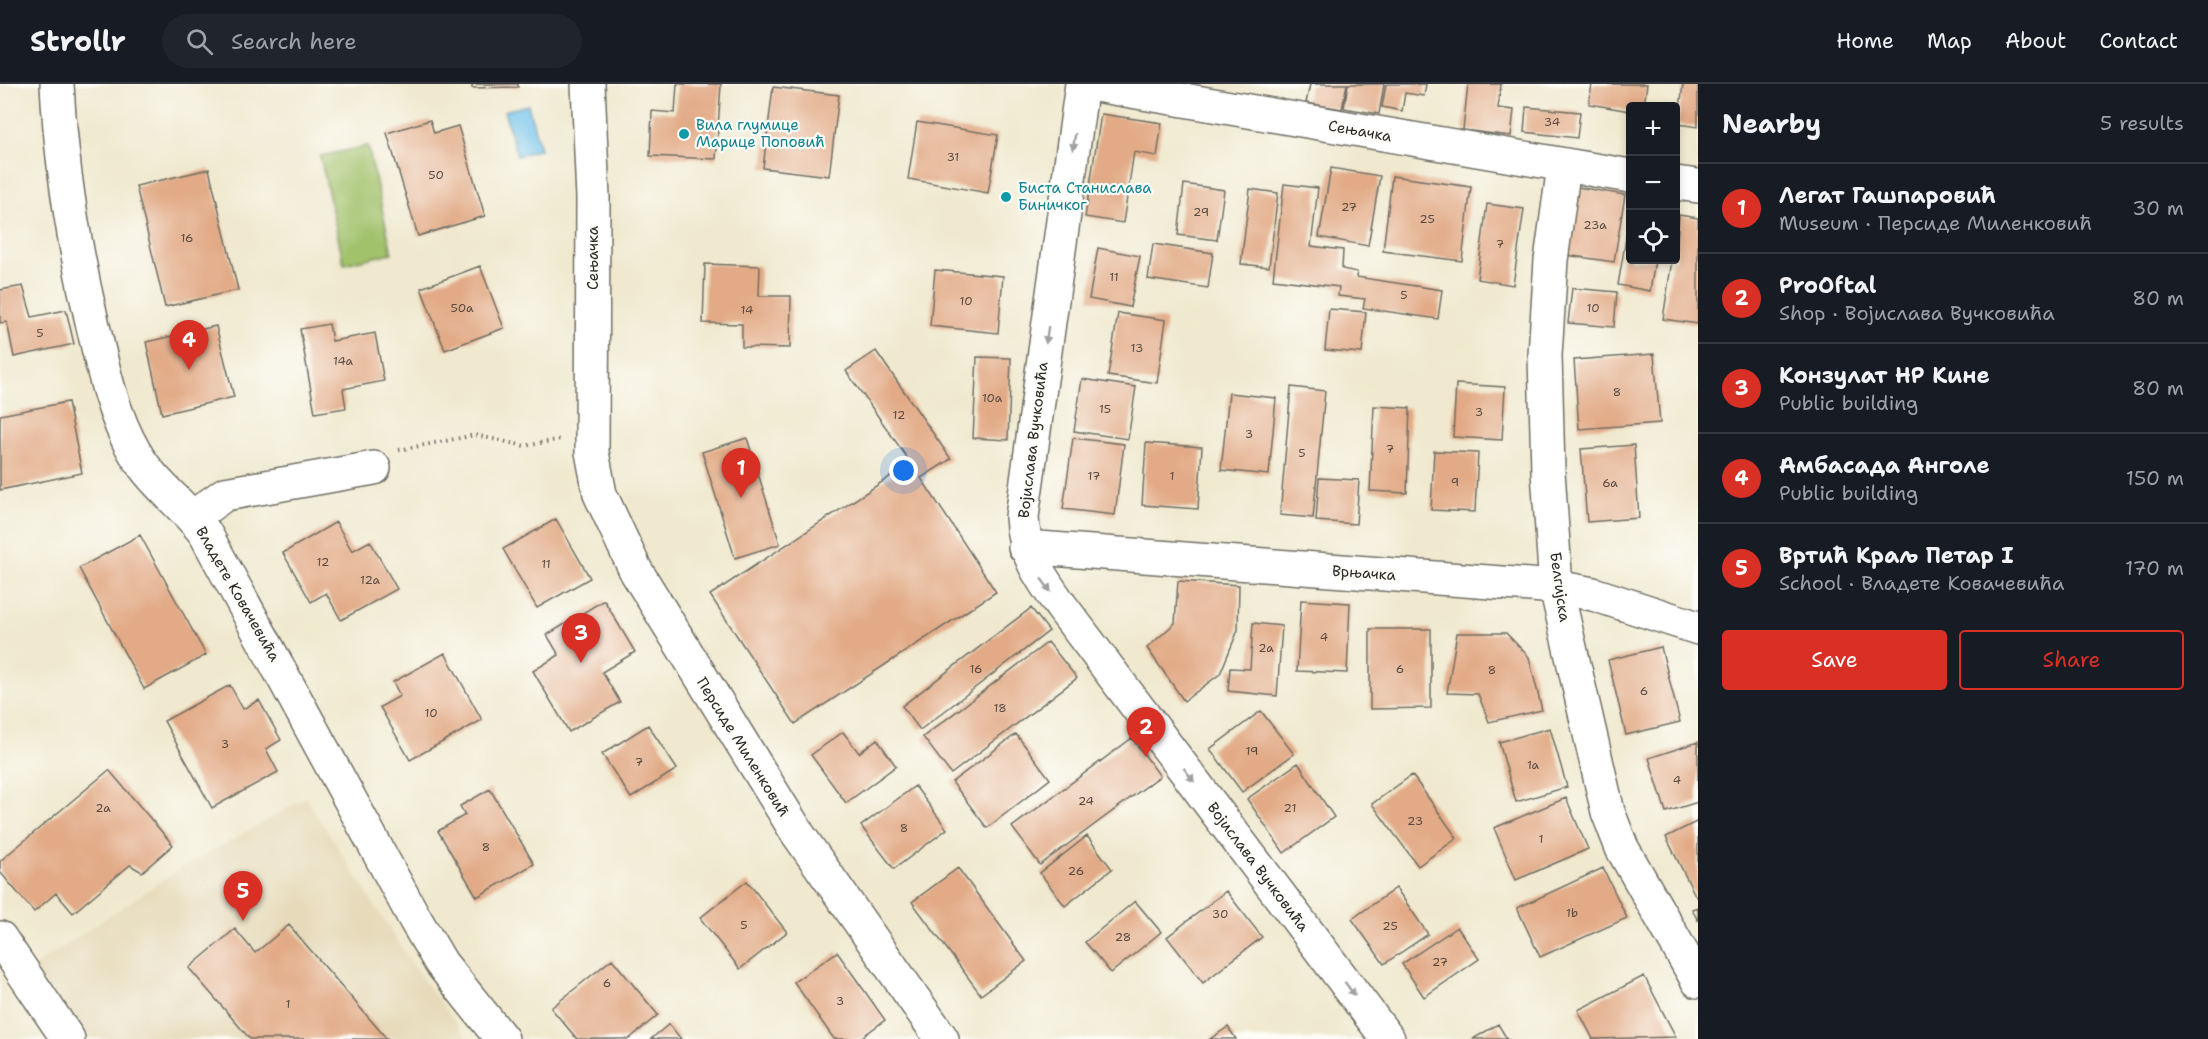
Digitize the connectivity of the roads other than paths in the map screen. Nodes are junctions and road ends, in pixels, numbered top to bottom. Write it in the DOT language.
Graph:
graph roads {
  1 [pos="57,84"];
  2 [pos="588,84"];
  3 [pos="1082,84"];
  4 [pos="1090,84"];
  5 [pos="1564,166"];
  6 [pos="1626,175"];
  7 [pos="1680,184"];
  8 [pos="1698,186"];
  9 [pos="591,433"];
  10 [pos="374,468"];
  11 [pos="193,517"];
  12 [pos="1025,547"];
  13 [pos="1556,587"];
  14 [pos="1698,628"];
  15 [pos="0,938"];
  16 [pos="1698,981"];
  17 [pos="68,1039"];
  18 [pos="502,1039"];
  19 [pos="942,1039"];
  20 [pos="1388,1039"];
  1 -- 11 [label="street, Владете Ковачевића"];
  2 -- 9 [label="street, Сењачка"];
  3 -- 12 [label="street, Војислава Вучковића, one-way"];
  4 -- 5 [label="street, Сењачка"];
  5 -- 6 [label="street, Сењачка"];
  5 -- 13 [label="street, Белгијска"];
  7 -- 8 [label="street"];
  9 -- 19 [label="street, Персиде Миленковић"];
  10 -- 11 [label="street"];
  11 -- 18 [label="street, Владете Ковачевића"];
  12 -- 13 [label="street, Врњачка"];
  12 -- 20 [label="street, Војислава Вучковића, one-way"];
  13 -- 14 [label="street, Врњачка"];
  13 -- 16 [label="street, Белгијска"];
  15 -- 17 [label="street"];
}
